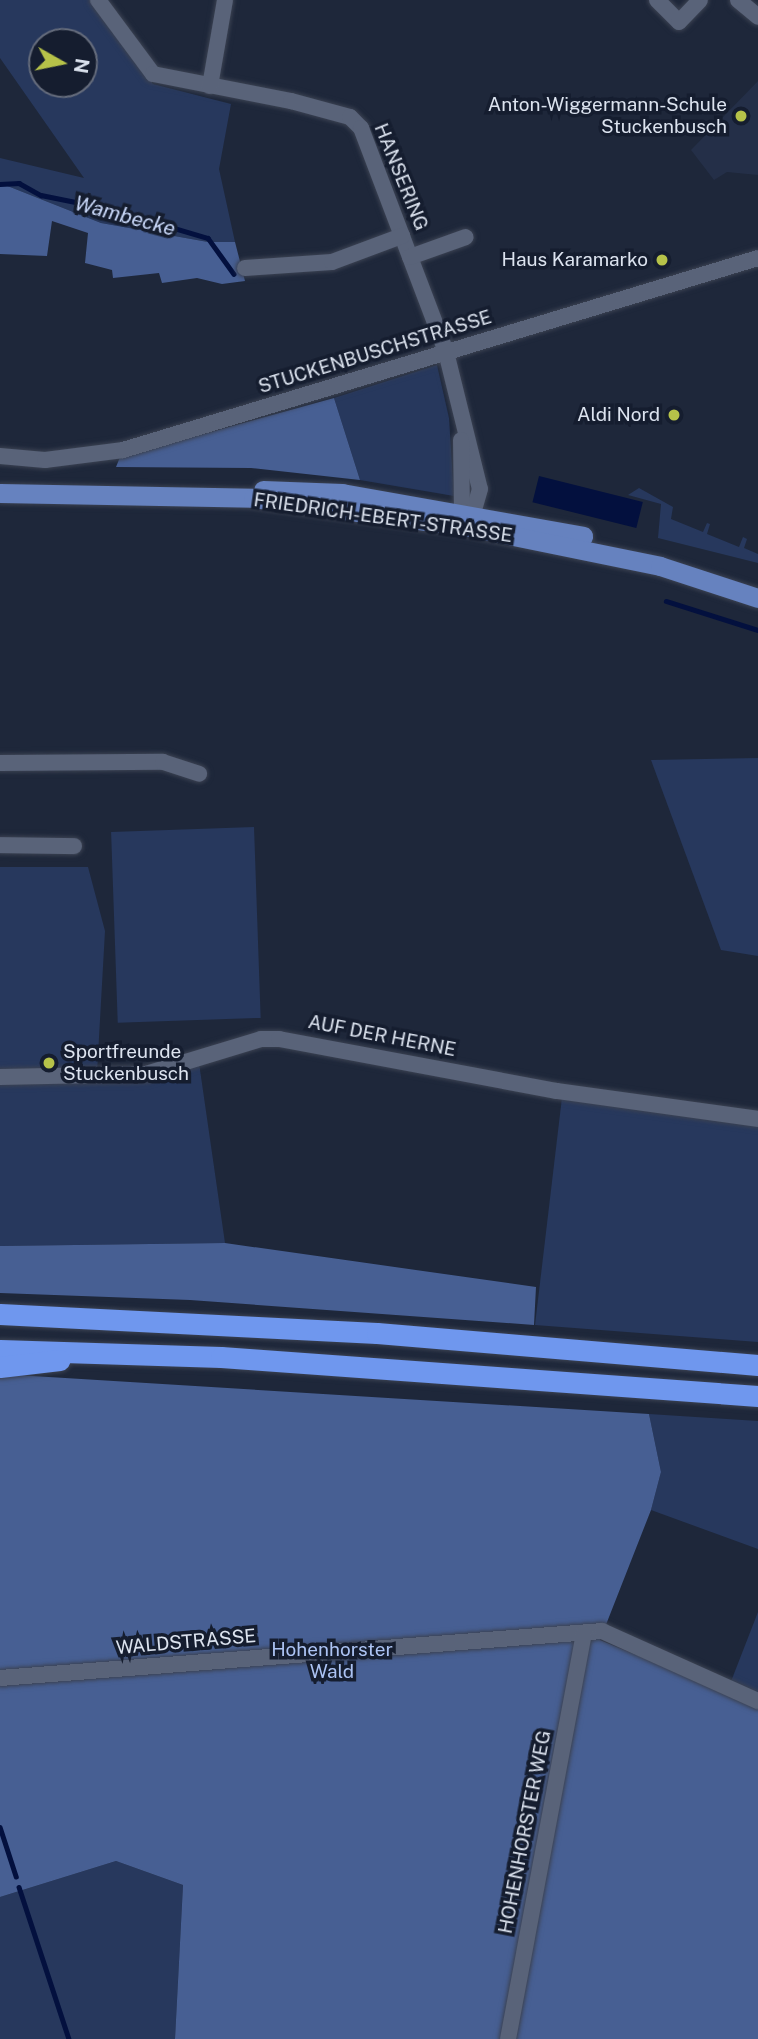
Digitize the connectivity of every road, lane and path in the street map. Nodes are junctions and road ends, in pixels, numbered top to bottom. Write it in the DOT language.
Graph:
graph roads {
  1 [pos="98,0"];
  2 [pos="225,0"];
  3 [pos="657,0"];
  4 [pos="700,0"];
  5 [pos="738,0"];
  6 [pos="758,17"];
  7 [pos="210,86"];
  8 [pos="402,236"];
  9 [pos="466,237"];
  10 [pos="410,257"];
  11 [pos="758,258"];
  12 [pos="245,268"];
  13 [pos="446,352"];
  14 [pos="0,456"];
  15 [pos="0,483"];
  16 [pos="0,493"];
  17 [pos="469,517"];
  18 [pos="758,584"];
  19 [pos="758,598"];
  20 [pos="0,763"];
  21 [pos="199,774"];
  22 [pos="0,845"];
  23 [pos="74,846"];
  24 [pos="0,1077"];
  25 [pos="758,1119"];
  26 [pos="0,1306"];
  27 [pos="10,1314"];
  28 [pos="0,1350"];
  29 [pos="107,1352"];
  30 [pos="758,1365"];
  31 [pos="0,1367"];
  32 [pos="758,1396"];
  33 [pos="584,1633"];
  34 [pos="0,1678"];
  35 [pos="758,1701"];
  36 [pos="508,2039"];
  1 -- 7 [label="street, HANSERING"];
  2 -- 7 [label="street"];
  3 -- 4 [label="street"];
  5 -- 6 [label="street"];
  7 -- 8 [label="street, HANSERING"];
  8 -- 10 [label="street, HANSERING"];
  8 -- 12 [label="street"];
  9 -- 10 [label="street"];
  10 -- 13 [label="street, HANSERING"];
  11 -- 13 [label="street, STUCKENBUSCHSTRASSE"];
  13 -- 14 [label="street, STUCKENBUSCHSTRASSE"];
  13 -- 17 [label="street, HANSERING"];
  15 -- 17 [label="main road, FRIEDRICH-EBERT-STRASSE"];
  16 -- 17 [label="main road, FRIEDRICH-EBERT-STRASSE"];
  17 -- 18 [label="main road, FRIEDRICH-EBERT-STRASSE"];
  17 -- 19 [label="main road, FRIEDRICH-EBERT-STRASSE"];
  20 -- 21 [label="street"];
  22 -- 23 [label="street"];
  24 -- 25 [label="street, AUF DER HERNE"];
  26 -- 27 [label="highway"];
  27 -- 30 [label="highway"];
  28 -- 29 [label="highway"];
  29 -- 31 [label="highway"];
  29 -- 32 [label="highway"];
  33 -- 34 [label="street, WALDSTRASSE"];
  33 -- 35 [label="street, WALDSTRASSE"];
  33 -- 36 [label="street, HOHENHORSTER WEG"];
}
